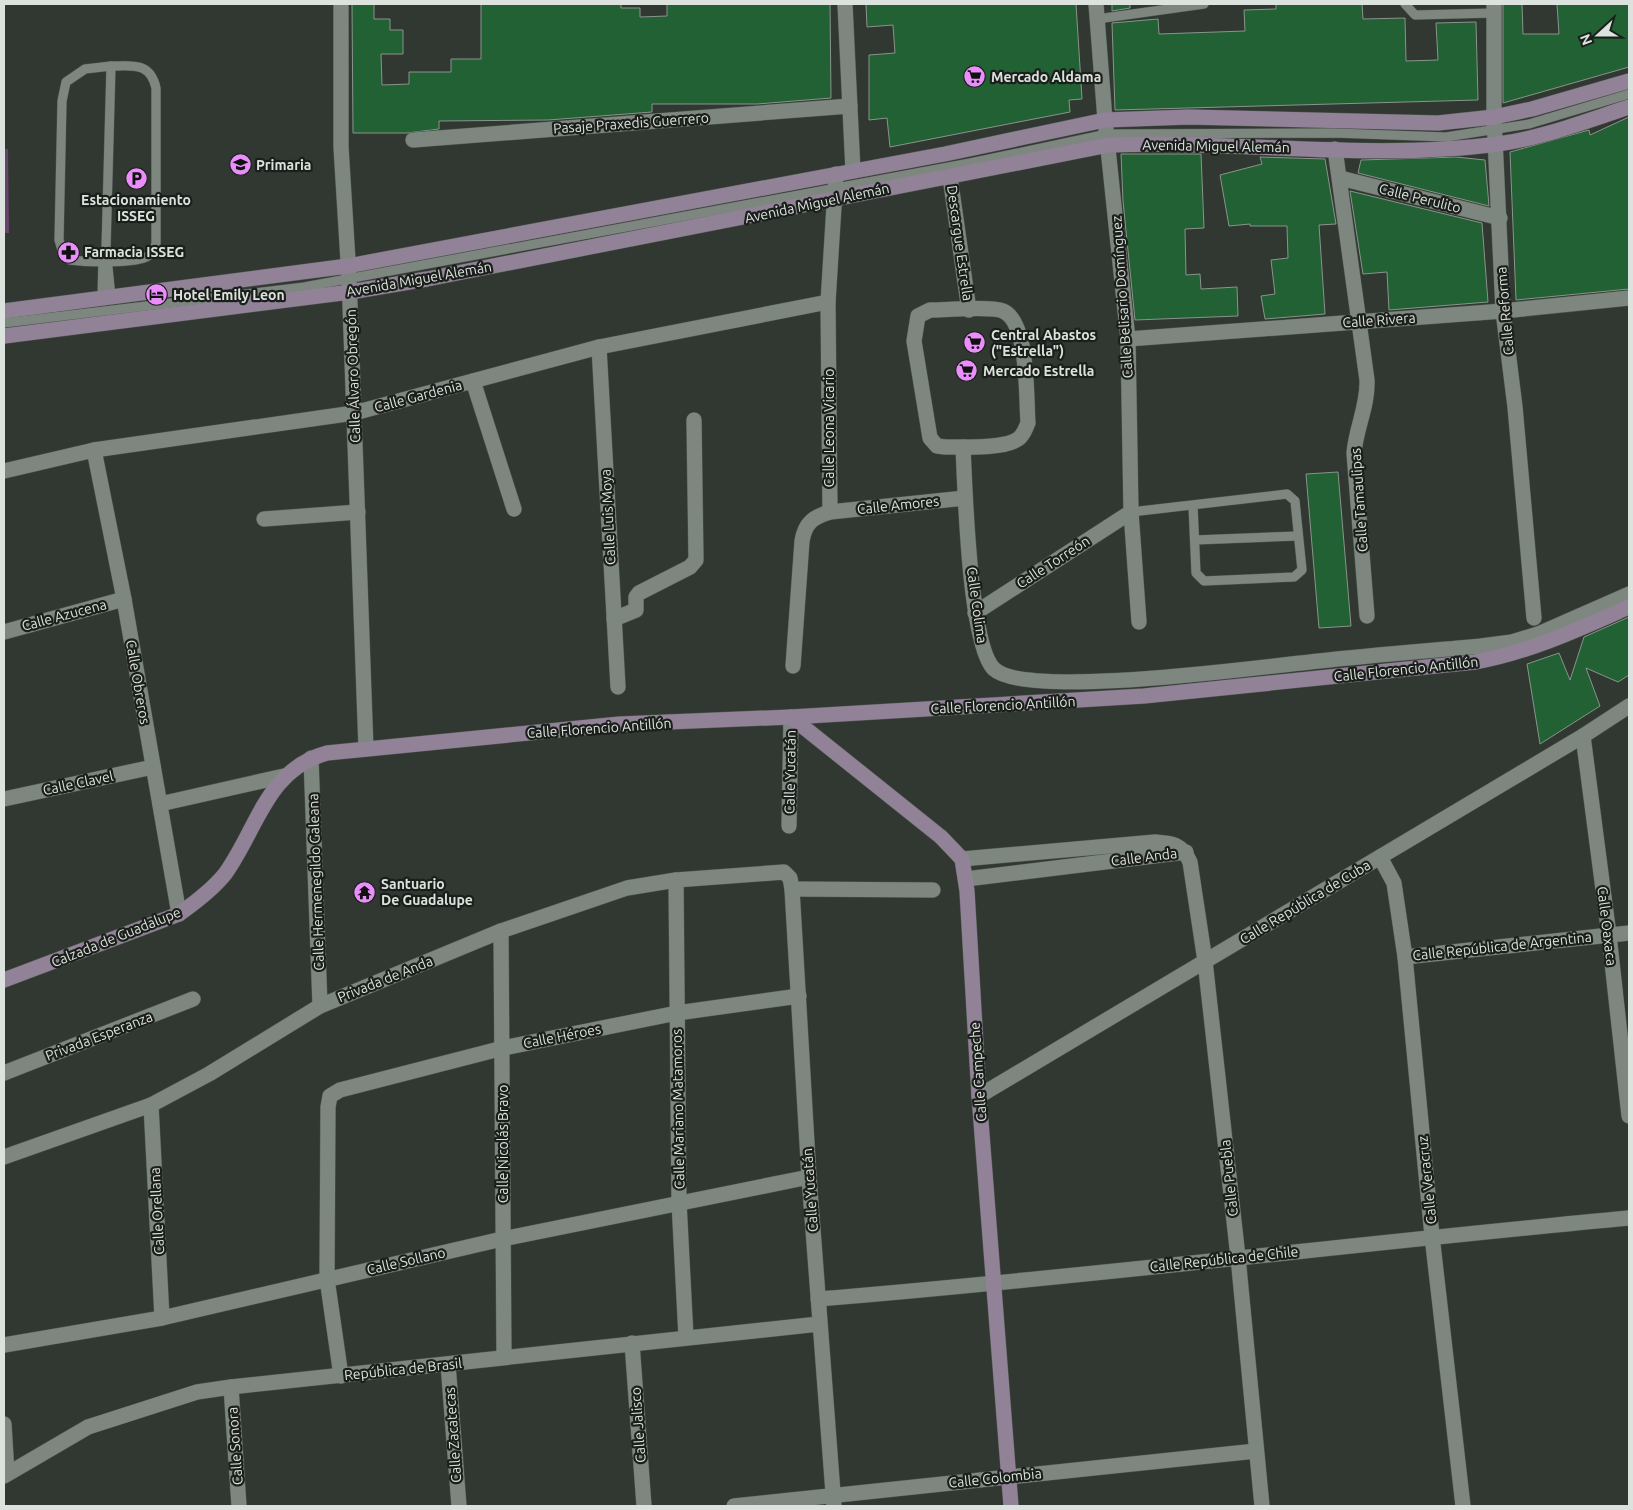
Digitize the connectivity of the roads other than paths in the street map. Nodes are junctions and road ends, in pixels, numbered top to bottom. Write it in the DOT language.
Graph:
graph roads {
  1 [pos="341,4"];
  2 [pos="845,4"];
  3 [pos="1096,4"];
  4 [pos="1204,4"];
  5 [pos="1405,4"];
  6 [pos="1494,8"];
  7 [pos="1097,19"];
  8 [pos="111,66"];
  9 [pos="1629,81"];
  10 [pos="1629,94"];
  11 [pos="850,106"];
  12 [pos="1629,108"];
  13 [pos="1495,131"];
  14 [pos="1107,133"];
  15 [pos="413,140"];
  16 [pos="1335,149"];
  17 [pos="853,171"];
  18 [pos="950,177"];
  19 [pos="1340,178"];
  20 [pos="836,186"];
  21 [pos="1500,218"];
  22 [pos="105,261"];
  23 [pos="349,279"];
  24 [pos="107,297"];
  25 [pos="1629,298"];
  26 [pos="828,302"];
  27 [pos="969,310"];
  28 [pos="4,311"];
  29 [pos="1502,311"];
  30 [pos="1358,321"];
  31 [pos="4,323"];
  32 [pos="4,336"];
  33 [pos="1128,339"];
  34 [pos="599,346"];
  35 [pos="473,381"];
  36 [pos="354,413"];
  37 [pos="694,420"];
  38 [pos="963,447"];
  39 [pos="94,450"];
  40 [pos="4,470"];
  41 [pos="965,498"];
  42 [pos="1193,506"];
  43 [pos="514,509"];
  44 [pos="358,512"];
  45 [pos="830,512"];
  46 [pos="1131,512"];
  47 [pos="264,519"];
  48 [pos="1298,536"];
  49 [pos="1195,540"];
  50 [pos="1629,594"];
  51 [pos="124,599"];
  52 [pos="1629,606"];
  53 [pos="975,613"];
  54 [pos="1367,616"];
  55 [pos="1534,618"];
  56 [pos="614,619"];
  57 [pos="1139,622"];
  58 [pos="4,632"];
  59 [pos="793,666"];
  60 [pos="1141,679"];
  61 [pos="618,687"];
  62 [pos="1629,706"];
  63 [pos="791,717"];
  64 [pos="1583,736"];
  65 [pos="366,749"];
  66 [pos="311,758"];
  67 [pos="153,767"];
  68 [pos="284,776"];
  69 [pos="4,799"];
  70 [pos="160,804"];
  71 [pos="789,826"];
  72 [pos="1186,852"];
  73 [pos="1380,857"];
  74 [pos="962,859"];
  75 [pos="966,879"];
  76 [pos="676,880"];
  77 [pos="790,882"];
  78 [pos="933,890"];
  79 [pos="179,914"];
  80 [pos="501,932"];
  81 [pos="1629,933"];
  82 [pos="1609,935"];
  83 [pos="1405,957"];
  84 [pos="1205,961"];
  85 [pos="4,980"];
  86 [pos="799,996"];
  87 [pos="194,999"];
  88 [pos="320,1006"];
  89 [pos="677,1014"];
  90 [pos="503,1048"];
  91 [pos="4,1073"];
  92 [pos="979,1096"];
  93 [pos="151,1105"];
  94 [pos="1629,1116"];
  95 [pos="4,1157"];
  96 [pos="809,1177"];
  97 [pos="679,1202"];
  98 [pos="1629,1218"];
  99 [pos="1432,1236"];
  100 [pos="502,1239"];
  101 [pos="1238,1257"];
  102 [pos="326,1279"];
  103 [pos="993,1285"];
  104 [pos="818,1299"];
  105 [pos="162,1318"];
  106 [pos="820,1324"];
  107 [pos="686,1337"];
  108 [pos="632,1343"];
  109 [pos="4,1345"];
  110 [pos="504,1357"];
  111 [pos="448,1364"];
  112 [pos="341,1376"];
  113 [pos="231,1386"];
  114 [pos="4,1424"];
  115 [pos="1256,1451"];
  116 [pos="5,1474"];
  117 [pos="1008,1476"];
  118 [pos="834,1501"];
  119 [pos="239,1506"];
  120 [pos="459,1506"];
  121 [pos="644,1506"];
  122 [pos="734,1506"];
  123 [pos="1011,1506"];
  124 [pos="1262,1506"];
  125 [pos="1463,1506"];
  1 -- 23 [label="street, Calle Álvaro Obregón"];
  2 -- 11 [label="street"];
  3 -- 7 [label="street, Calle Belisario Domínguez"];
  4 -- 7 [label="lane"];
  5 -- 6 [label="lane"];
  6 -- 13 [label="street, Calle Reforma"];
  7 -- 14 [label="street, Calle Belisario Domínguez"];
  8 -- 22 [label="lane"];
  8 -- 22 [label="lane"];
  8 -- 22 [label="lane"];
  9 -- 13 [label="main road, Avenida Miguel Alemán"];
  10 -- 13 [label="lane"];
  11 -- 15 [label="street, Pasaje Praxedis Guerrero"];
  11 -- 17 [label="street"];
  12 -- 13 [label="main road, Avenida Miguel Alemán"];
  13 -- 14 [label="main road, Avenida Miguel Alemán"];
  13 -- 16 [label="main road, Avenida Miguel Alemán"];
  13 -- 21 [label="street, Calle Reforma"];
  14 -- 16 [label="main road, Avenida Miguel Alemán"];
  14 -- 17 [label="main road, Avenida Miguel Alemán"];
  14 -- 18 [label="main road, Avenida Miguel Alemán"];
  14 -- 20 [label="lane"];
  14 -- 33 [label="street, Calle Belisario Domínguez"];
  16 -- 19 [label="street, Calle Tamaulipas"];
  17 -- 20 [label="main road, Avenida Miguel Alemán"];
  18 -- 20 [label="main road, Avenida Miguel Alemán"];
  18 -- 27 [label="street, Descargue Estrella"];
  19 -- 21 [label="street, Calle Perulito"];
  19 -- 30 [label="street, Calle Tamaulipas"];
  20 -- 23 [label="main road, Avenida Miguel Alemán"];
  20 -- 23 [label="main road, Avenida Miguel Alemán"];
  20 -- 26 [label="street, Calle Leona Vicario"];
  21 -- 29 [label="street, Calle Reforma"];
  22 -- 24 [label="lane"];
  23 -- 24 [label="main road, Avenida Miguel Alemán"];
  23 -- 31 [label="lane"];
  23 -- 32 [label="main road, Avenida Miguel Alemán"];
  23 -- 36 [label="street, Calle Álvaro Obregón"];
  24 -- 28 [label="main road, Avenida Miguel Alemán"];
  25 -- 29 [label="street, Calle Rivera"];
  26 -- 34 [label="street, Calle Gardenia"];
  26 -- 45 [label="street, Calle Leona Vicario"];
  27 -- 38 [label="street, Descargue Estrella"];
  27 -- 38 [label="street, Descargue Estrella"];
  29 -- 30 [label="street, Calle Rivera"];
  29 -- 55 [label="street, Calle Reforma"];
  30 -- 33 [label="street, Calle Rivera"];
  30 -- 54 [label="street, Calle Tamaulipas"];
  33 -- 46 [label="street, Calle Belisario Domínguez"];
  34 -- 35 [label="street, Calle Gardenia"];
  34 -- 56 [label="street, Calle Luis Moya"];
  35 -- 36 [label="street, Calle Gardenia"];
  35 -- 43 [label="street"];
  36 -- 39 [label="street, Calle Gardenia"];
  36 -- 44 [label="street, Calle Álvaro Obregón"];
  37 -- 56 [label="street"];
  38 -- 41 [label="street, Calle Colima"];
  39 -- 40 [label="street, Calle Gardenia"];
  39 -- 51 [label="street, Calle Obreros"];
  41 -- 45 [label="street, Calle Amores"];
  41 -- 53 [label="street, Calle Colima"];
  42 -- 46 [label="lane"];
  42 -- 48 [label="lane"];
  42 -- 49 [label="lane"];
  44 -- 47 [label="street"];
  44 -- 65 [label="street, Calle Álvaro Obregón"];
  45 -- 59 [label="street"];
  46 -- 53 [label="street, Calle Torreón"];
  46 -- 57 [label="street, Calle Belisario Domínguez"];
  48 -- 49 [label="lane"];
  48 -- 49 [label="lane"];
  50 -- 60 [label="street, Calle Florencio Antillón"];
  51 -- 58 [label="street, Calle Azucena"];
  51 -- 67 [label="street, Calle Obreros"];
  52 -- 63 [label="main road, Calle Florencio Antillón"];
  53 -- 60 [label="street, Calle Colima"];
  56 -- 61 [label="street, Calle Luis Moya"];
  62 -- 64 [label="street, Calle República de Cuba"];
  63 -- 65 [label="main road, Calle Florencio Antillón"];
  63 -- 71 [label="street, Calle Yucatán"];
  63 -- 74 [label="main road"];
  64 -- 73 [label="street, Calle República de Cuba"];
  64 -- 82 [label="street, Calle Oaxaca"];
  65 -- 66 [label="main road, Calzada de Guadalupe"];
  66 -- 68 [label="main road, Calzada de Guadalupe"];
  66 -- 88 [label="street, Calle Hermenegildo Galeana"];
  67 -- 69 [label="street, Calle Clavel"];
  67 -- 70 [label="street, Calle Obreros"];
  68 -- 70 [label="street"];
  68 -- 79 [label="main road, Calzada de Guadalupe"];
  70 -- 79 [label="street, Calle Obreros"];
  72 -- 74 [label="street, Calle Anda"];
  72 -- 75 [label="street, Calle Anda"];
  72 -- 84 [label="street, Calle Puebla"];
  73 -- 83 [label="street, Calle Veracruz"];
  73 -- 84 [label="street, Calle República de Cuba"];
  74 -- 75 [label="main road, Calle Campeche"];
  75 -- 92 [label="main road, Calle Campeche"];
  76 -- 77 [label="street, Privada de Anda"];
  76 -- 80 [label="street, Privada de Anda"];
  76 -- 89 [label="street, Calle Mariano Matamoros"];
  77 -- 78 [label="street"];
  77 -- 86 [label="street, Calle Yucatán"];
  79 -- 85 [label="main road, Calzada de Guadalupe"];
  80 -- 88 [label="street, Privada de Anda"];
  80 -- 90 [label="street, Calle Nicolás Bravo"];
  81 -- 82 [label="street, Calle República de Argentina"];
  82 -- 83 [label="street, Calle República de Argentina"];
  82 -- 94 [label="street, Calle Oaxaca"];
  83 -- 99 [label="street, Calle Veracruz"];
  84 -- 92 [label="street, Calle República de Cuba"];
  84 -- 101 [label="street, Calle Puebla"];
  86 -- 89 [label="street, Calle Héroes"];
  86 -- 96 [label="street, Calle Yucatán"];
  87 -- 91 [label="street, Privada Esperanza"];
  88 -- 93 [label="street, Privada de Anda"];
  89 -- 90 [label="street, Calle Héroes"];
  89 -- 97 [label="street, Calle Mariano Matamoros"];
  90 -- 100 [label="street, Calle Nicolás Bravo"];
  90 -- 102 [label="street, Calle Héroes"];
  92 -- 103 [label="main road, Calle Campeche"];
  93 -- 95 [label="street, Privada de Anda"];
  93 -- 105 [label="street, Calle Orellana"];
  96 -- 97 [label="street, Calle Sollano"];
  96 -- 104 [label="street, Calle Yucatán"];
  97 -- 100 [label="street, Calle Sollano"];
  97 -- 107 [label="street, Calle Mariano Matamoros"];
  98 -- 99 [label="street, Calle República de Chile"];
  99 -- 101 [label="street, Calle República de Chile"];
  99 -- 125 [label="street, Calle Veracruz"];
  100 -- 102 [label="street, Calle Sollano"];
  100 -- 110 [label="street, Calle Nicolás Bravo"];
  101 -- 103 [label="street, Calle República de Chile"];
  101 -- 115 [label="street, Calle Puebla"];
  102 -- 105 [label="street, Calle Sollano"];
  102 -- 112 [label="street"];
  103 -- 104 [label="street, Calle República de Chile"];
  103 -- 117 [label="main road, Calle Campeche"];
  104 -- 106 [label="street, Calle Yucatán"];
  105 -- 109 [label="street, Calle Sollano"];
  106 -- 107 [label="street, República de Brasil"];
  106 -- 118 [label="street, Calle Yucatán"];
  107 -- 108 [label="street, República de Brasil"];
  108 -- 110 [label="street, República de Brasil"];
  108 -- 121 [label="street, Calle Jalisco"];
  110 -- 111 [label="street, República de Brasil"];
  111 -- 112 [label="street, República de Brasil"];
  111 -- 120 [label="street, Calle Zacatecas"];
  112 -- 113 [label="street, República de Brasil"];
  113 -- 116 [label="street, República de Brasil"];
  113 -- 119 [label="street, Calle Sonora"];
  114 -- 116 [label="street"];
  115 -- 117 [label="street, Calle Colombia"];
  115 -- 124 [label="street, Calle Puebla"];
  117 -- 118 [label="street, Calle Colombia"];
  117 -- 123 [label="main road, Calle Campeche"];
  118 -- 122 [label="street, Calle Colombia"];
}
